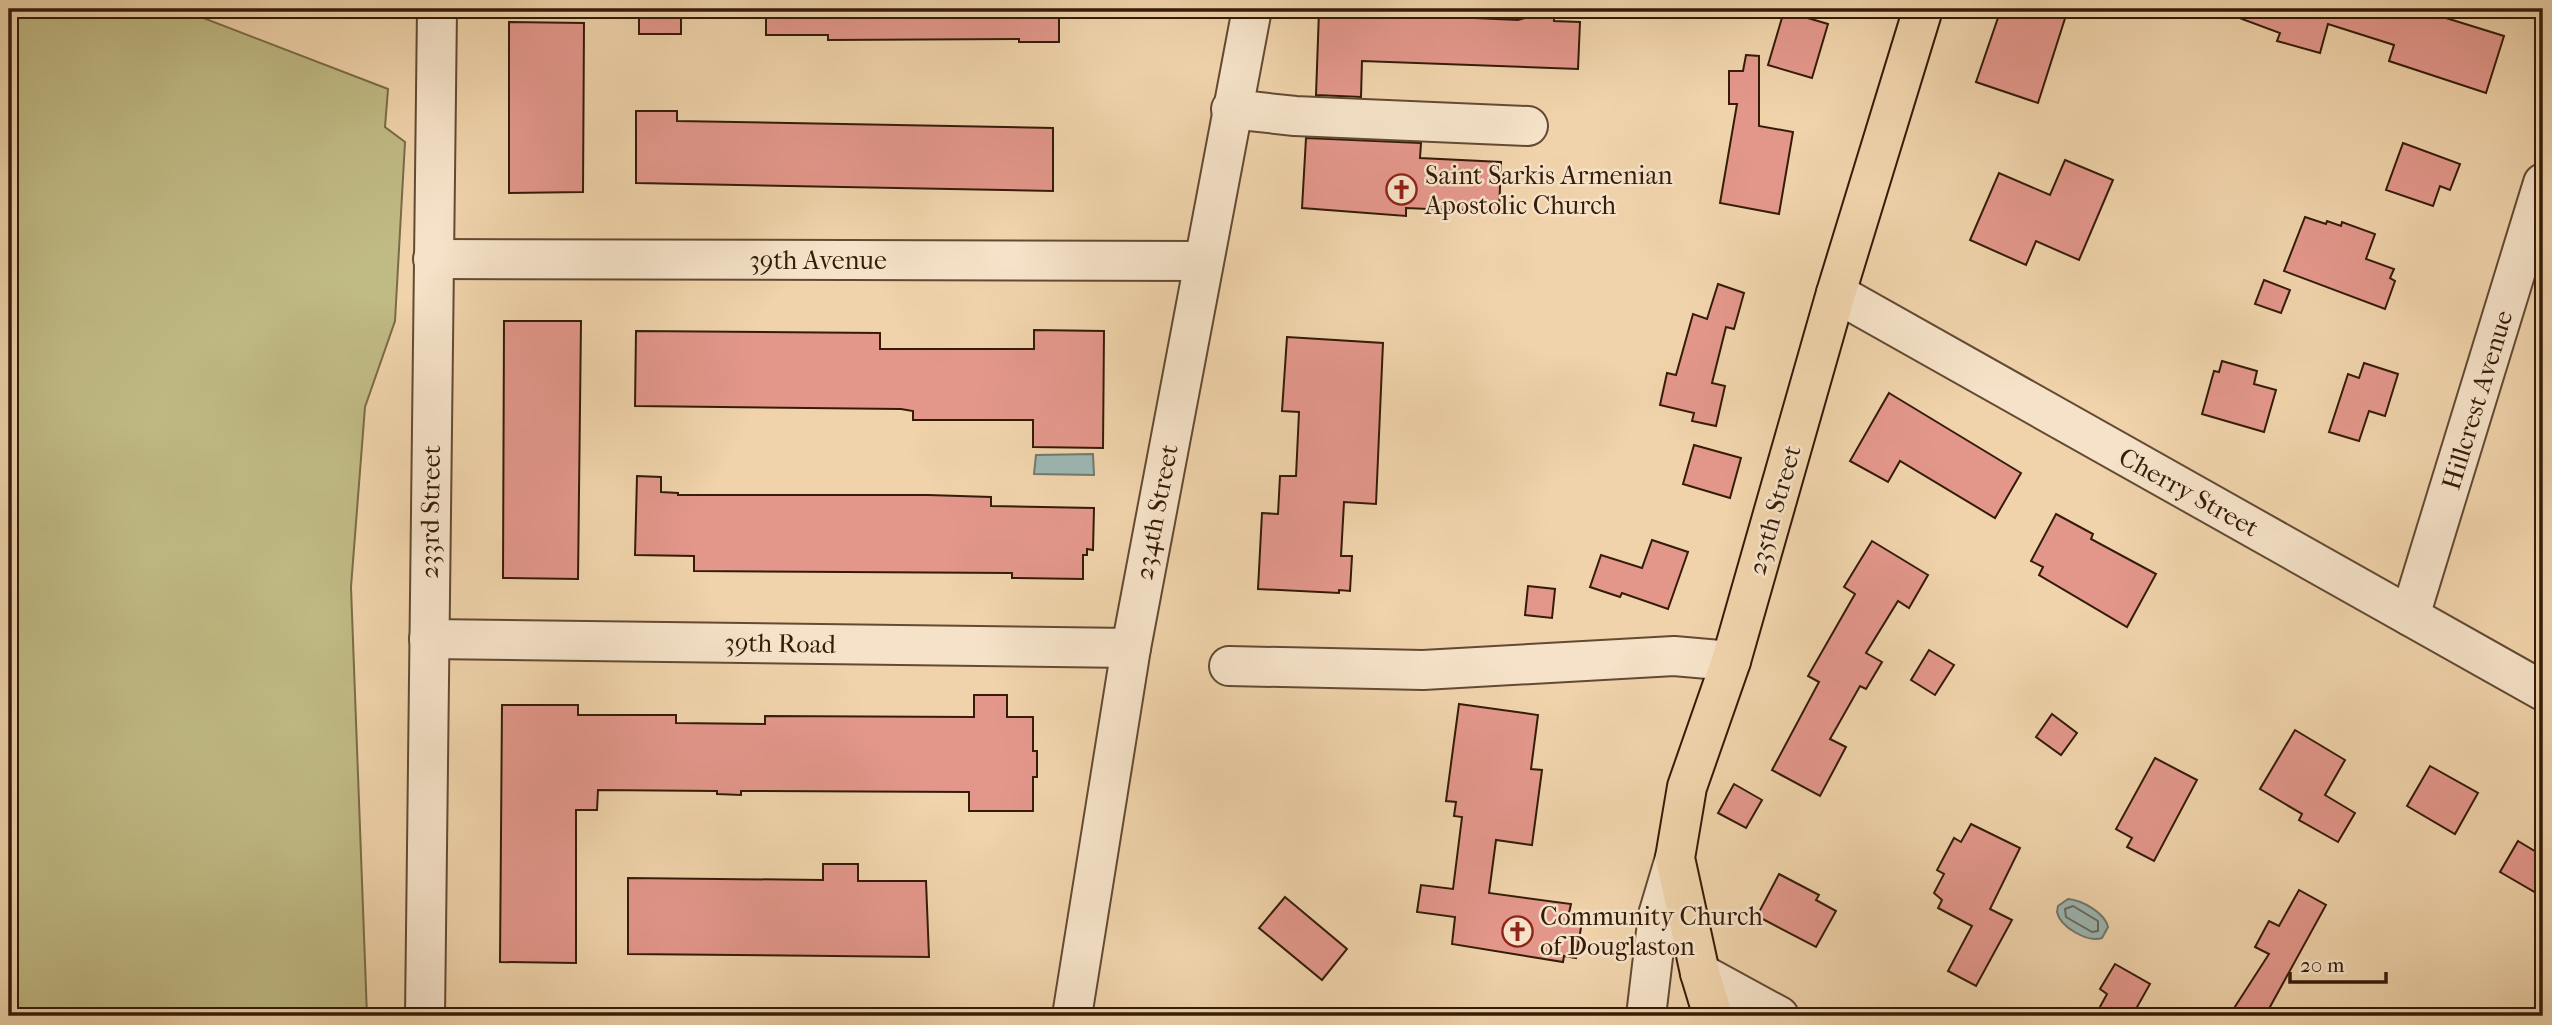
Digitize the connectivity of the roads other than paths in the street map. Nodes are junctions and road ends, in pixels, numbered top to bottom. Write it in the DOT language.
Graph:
graph roads {
  1 [pos="437,9"];
  2 [pos="1252,9"];
  3 [pos="1923,9"];
  4 [pos="1231,109"];
  5 [pos="1528,126"];
  6 [pos="2543,183"];
  7 [pos="433,259"];
  8 [pos="1203,261"];
  9 [pos="1836,293"];
  10 [pos="2410,616"];
  11 [pos="429,639"];
  12 [pos="1131,648"];
  13 [pos="1731,661"];
  14 [pos="1229,666"];
  15 [pos="2543,691"];
  16 [pos="1675,858"];
  17 [pos="1700,973"];
  18 [pos="425,1016"];
  19 [pos="1072,1016"];
  20 [pos="1646,1016"];
  21 [pos="1713,1016"];
  22 [pos="1779,1016"];
  1 -- 7 [label="street, 233rd Street"];
  2 -- 4 [label="street, 234th Street"];
  3 -- 9 [label="main road, 235th Street"];
  4 -- 5 [label="street"];
  4 -- 8 [label="street, 234th Street"];
  6 -- 10 [label="street, Hillcrest Avenue"];
  7 -- 8 [label="street, 39th Avenue"];
  7 -- 11 [label="street, 233rd Street"];
  8 -- 12 [label="street, 234th Street"];
  9 -- 10 [label="street, Cherry Street"];
  9 -- 13 [label="main road, 235th Street"];
  10 -- 15 [label="street, Cherry Street"];
  11 -- 12 [label="street, 39th Road"];
  11 -- 18 [label="street, 233rd Street"];
  12 -- 19 [label="street, 234th Street"];
  13 -- 14 [label="street"];
  13 -- 16 [label="main road, 235th Street"];
  16 -- 17 [label="main road"];
  16 -- 20 [label="street, 235th Street"];
  17 -- 21 [label="main road"];
  17 -- 22 [label="street"];
}
